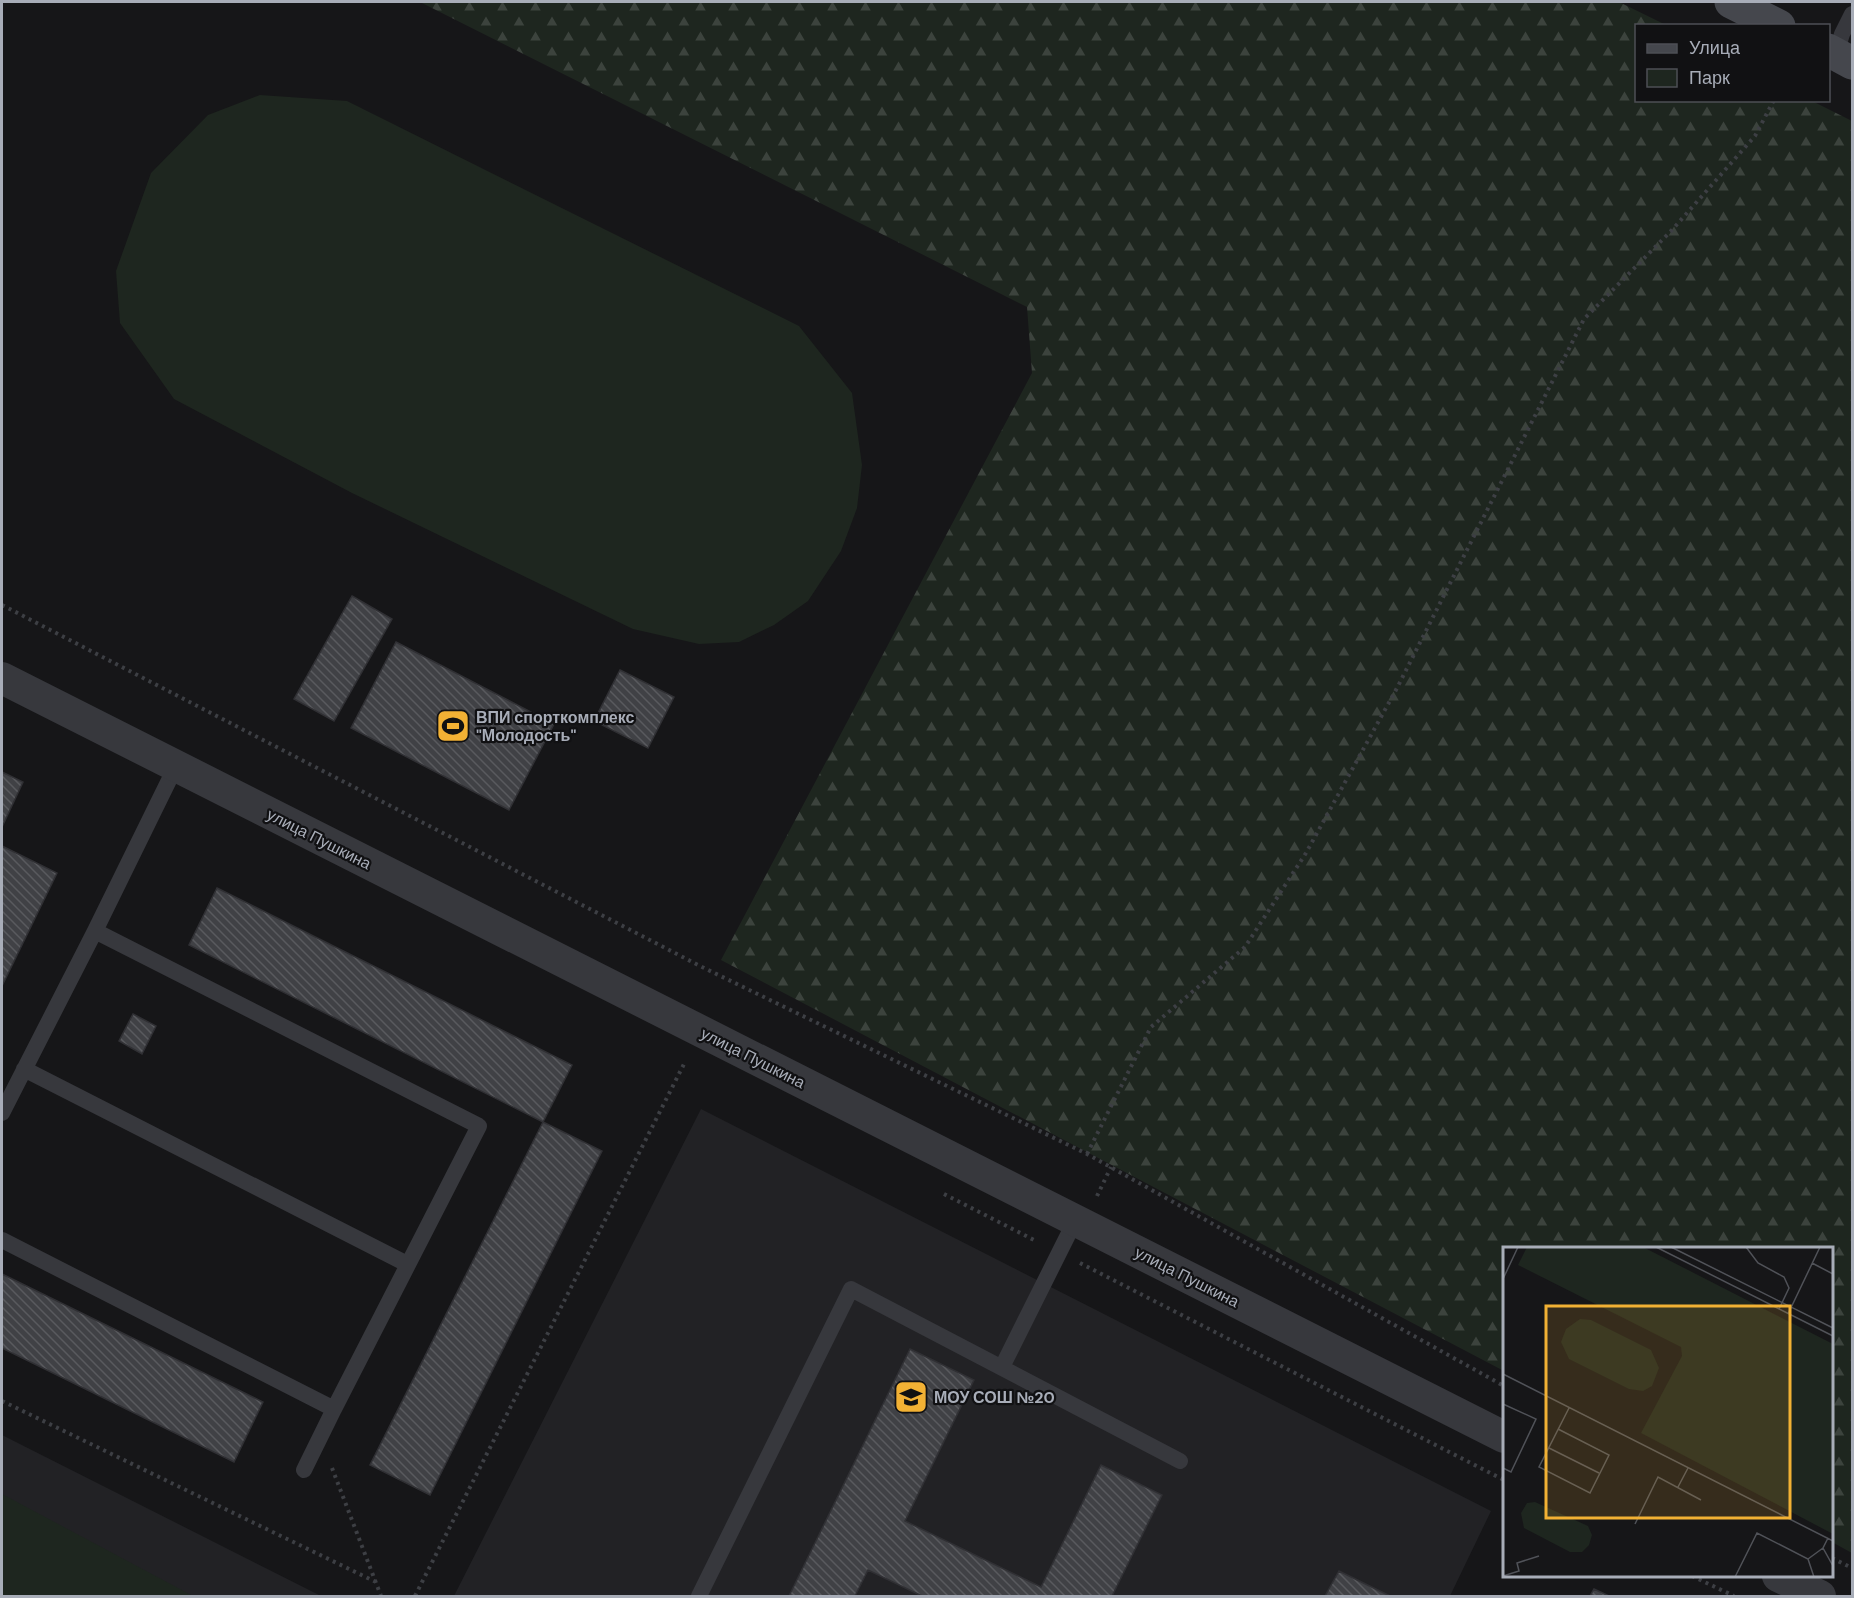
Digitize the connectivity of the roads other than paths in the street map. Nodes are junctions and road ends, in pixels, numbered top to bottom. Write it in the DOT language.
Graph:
graph roads {
  1 [pos="1731,2"];
  2 [pos="1852,14"];
  3 [pos="1774,16"];
  4 [pos="1839,56"];
  5 [pos="2,678"];
  6 [pos="176,766"];
  7 [pos="95,931"];
  8 [pos="24,1069"];
  9 [pos="2,1113"];
  10 [pos="1084,1212"];
  11 [pos="2,1240"];
  12 [pos="407,1264"];
  13 [pos="1002,1367"];
  14 [pos="334,1408"];
  15 [pos="1503,1436"];
  16 [pos="1180,1461"];
  17 [pos="304,1470"];
  18 [pos="1782,1577"];
  19 [pos="699,1596"];
  20 [pos="1820,1596"];
  1 -- 3 [label="street"];
  2 -- 4 [label="lane"];
  5 -- 6 [label="street, улица Пушкина"];
  6 -- 7 [label="lane"];
  6 -- 10 [label="street, улица Пушкина"];
  7 -- 8 [label="lane"];
  7 -- 12 [label="lane"];
  8 -- 9 [label="lane"];
  8 -- 12 [label="lane"];
  10 -- 13 [label="lane"];
  10 -- 15 [label="street, улица Пушкина"];
  11 -- 14 [label="lane"];
  12 -- 14 [label="lane"];
  13 -- 16 [label="lane"];
  13 -- 19 [label="lane"];
  14 -- 17 [label="lane"];
  18 -- 20 [label="street"];
}
